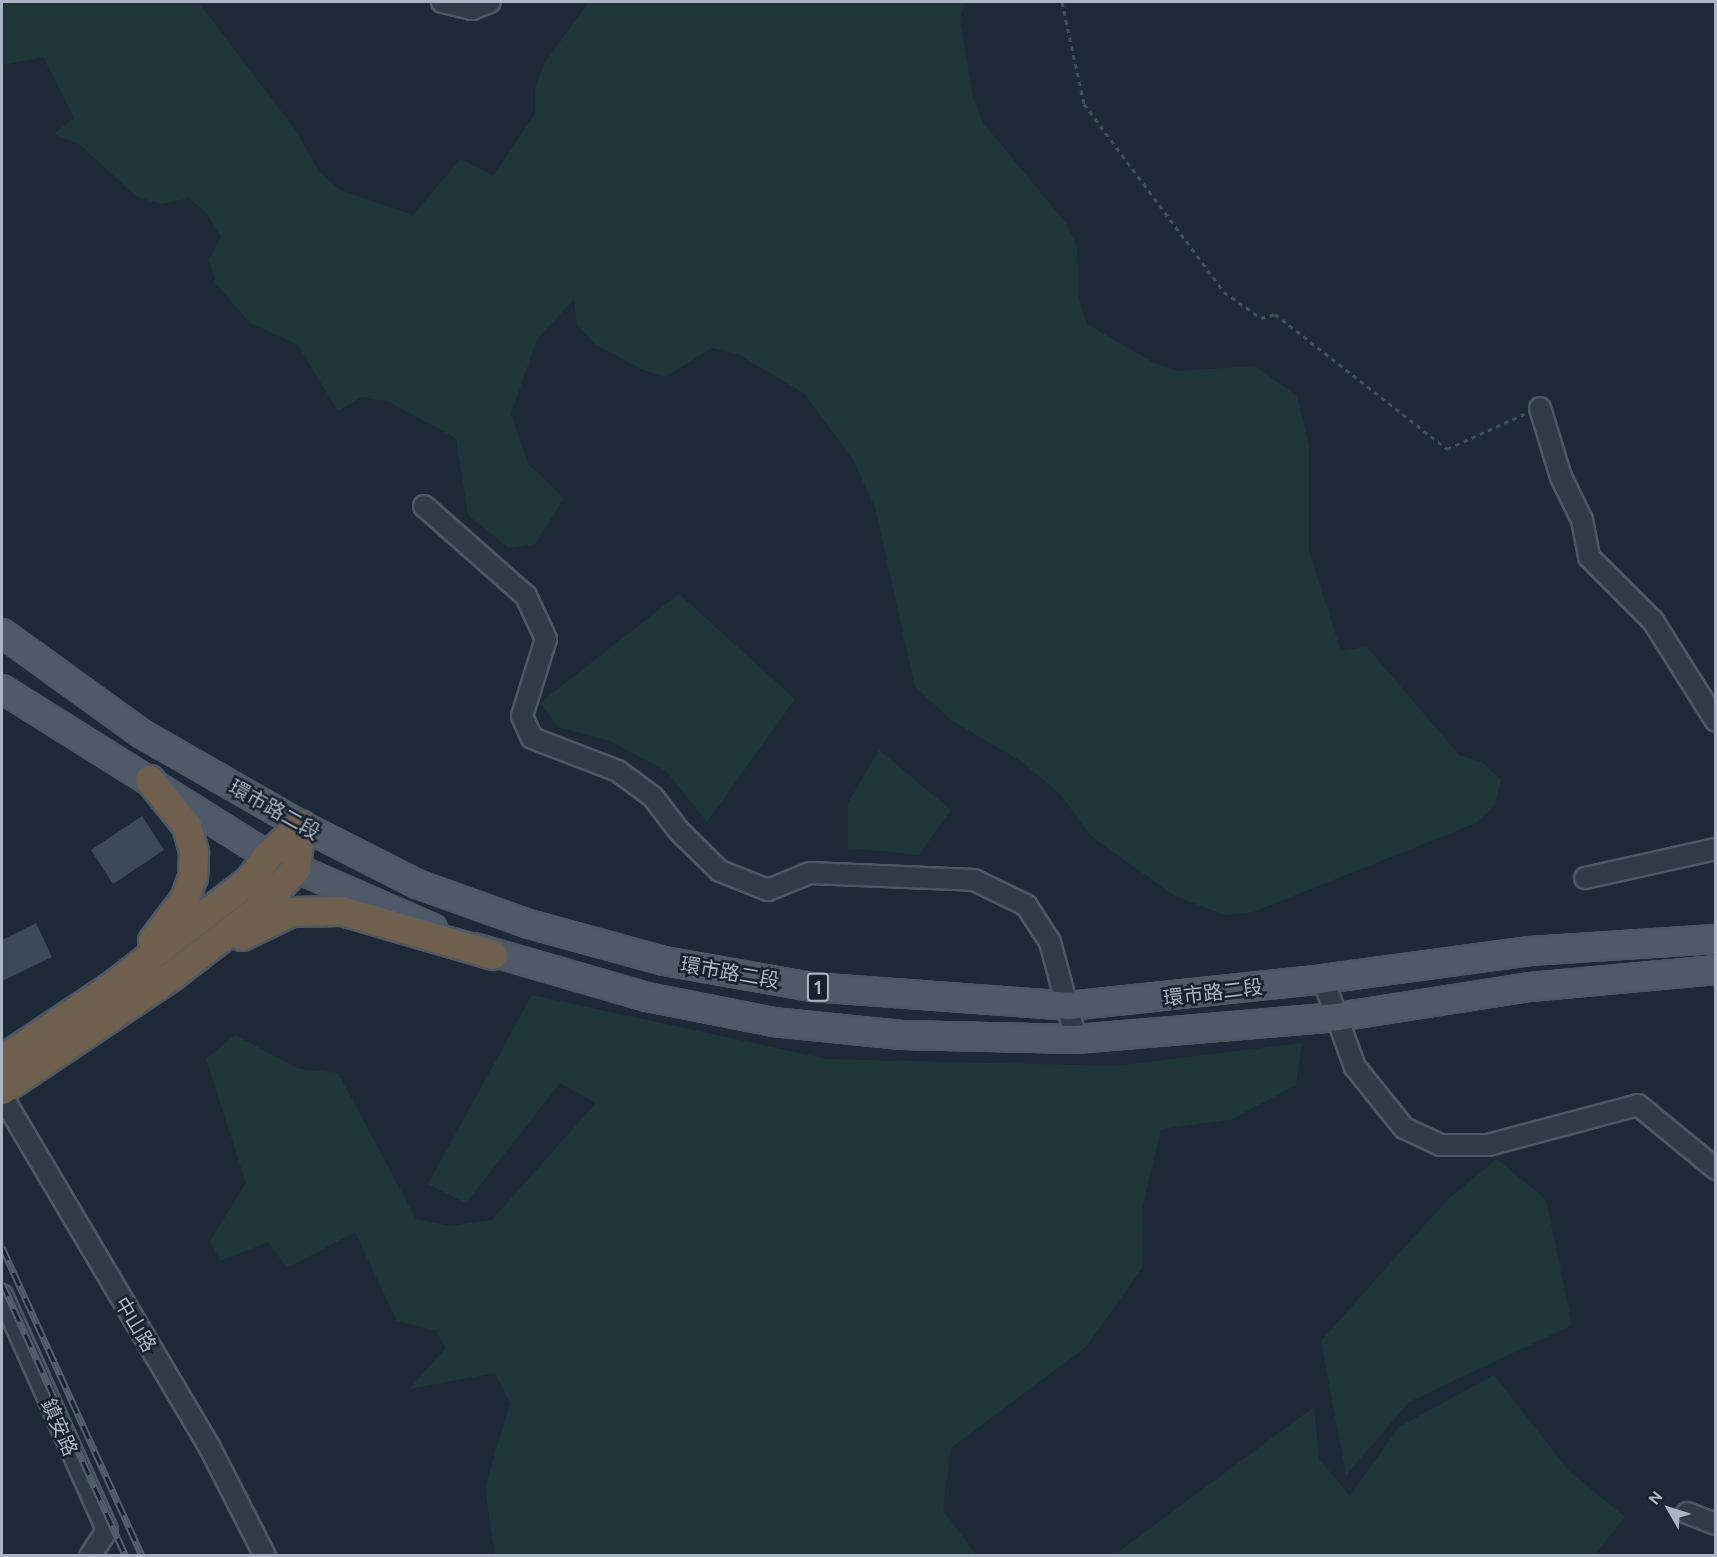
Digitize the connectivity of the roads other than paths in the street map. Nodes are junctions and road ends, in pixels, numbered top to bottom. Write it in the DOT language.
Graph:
graph roads {
  1 [pos="442,2"];
  2 [pos="490,2"];
  3 [pos="1540,408"];
  4 [pos="424,506"];
  5 [pos="2,633"];
  6 [pos="2,688"];
  7 [pos="1716,721"];
  8 [pos="150,780"];
  9 [pos="301,825"];
  10 [pos="1716,849"];
  11 [pos="268,856"];
  12 [pos="296,869"];
  13 [pos="1585,878"];
  14 [pos="1716,939"];
  15 [pos="493,955"];
  16 [pos="1716,970"];
  17 [pos="172,976"];
  18 [pos="1323,979"];
  19 [pos="121,990"];
  20 [pos="1068,1006"];
  21 [pos="1338,1017"];
  22 [pos="1076,1039"];
  23 [pos="2,1060"];
  24 [pos="2,1090"];
  25 [pos="2,1096"];
  26 [pos="1716,1168"];
  27 [pos="2,1295"];
  28 [pos="1687,1513"];
  29 [pos="1716,1524"];
  30 [pos="90,1556"];
  31 [pos="265,1556"];
  1 -- 2 [label="street"];
  3 -- 7 [label="street"];
  4 -- 20 [label="street"];
  5 -- 9 [label="main road, 環市路二段 / 1"];
  6 -- 8 [label="main road, 環市路二段 / 1"];
  8 -- 11 [label="main road, 環市路二段 / 1"];
  8 -- 19 [label="highway"];
  9 -- 11 [label="highway"];
  9 -- 12 [label="highway"];
  9 -- 20 [label="main road, 環市路二段 / 1"];
  10 -- 13 [label="street"];
  11 -- 12 [label="main road, 環市路二段 / 1"];
  11 -- 19 [label="highway"];
  12 -- 15 [label="main road, 環市路二段 / 1"];
  12 -- 17 [label="highway"];
  14 -- 18 [label="main road, 環市路二段 / 1"];
  15 -- 17 [label="highway"];
  15 -- 22 [label="main road, 環市路二段 / 1"];
  16 -- 21 [label="main road, 環市路二段 / 1"];
  17 -- 19 [label="highway"];
  18 -- 20 [label="main road, 環市路二段 / 1"];
  18 -- 21 [label="street"];
  19 -- 23 [label="highway"];
  19 -- 24 [label="highway"];
  20 -- 22 [label="street"];
  21 -- 22 [label="main road, 環市路二段 / 1"];
  21 -- 26 [label="street"];
  25 -- 31 [label="street, 中山路"];
  27 -- 30 [label="street, 鎮安路"];
  28 -- 29 [label="street"];
}
